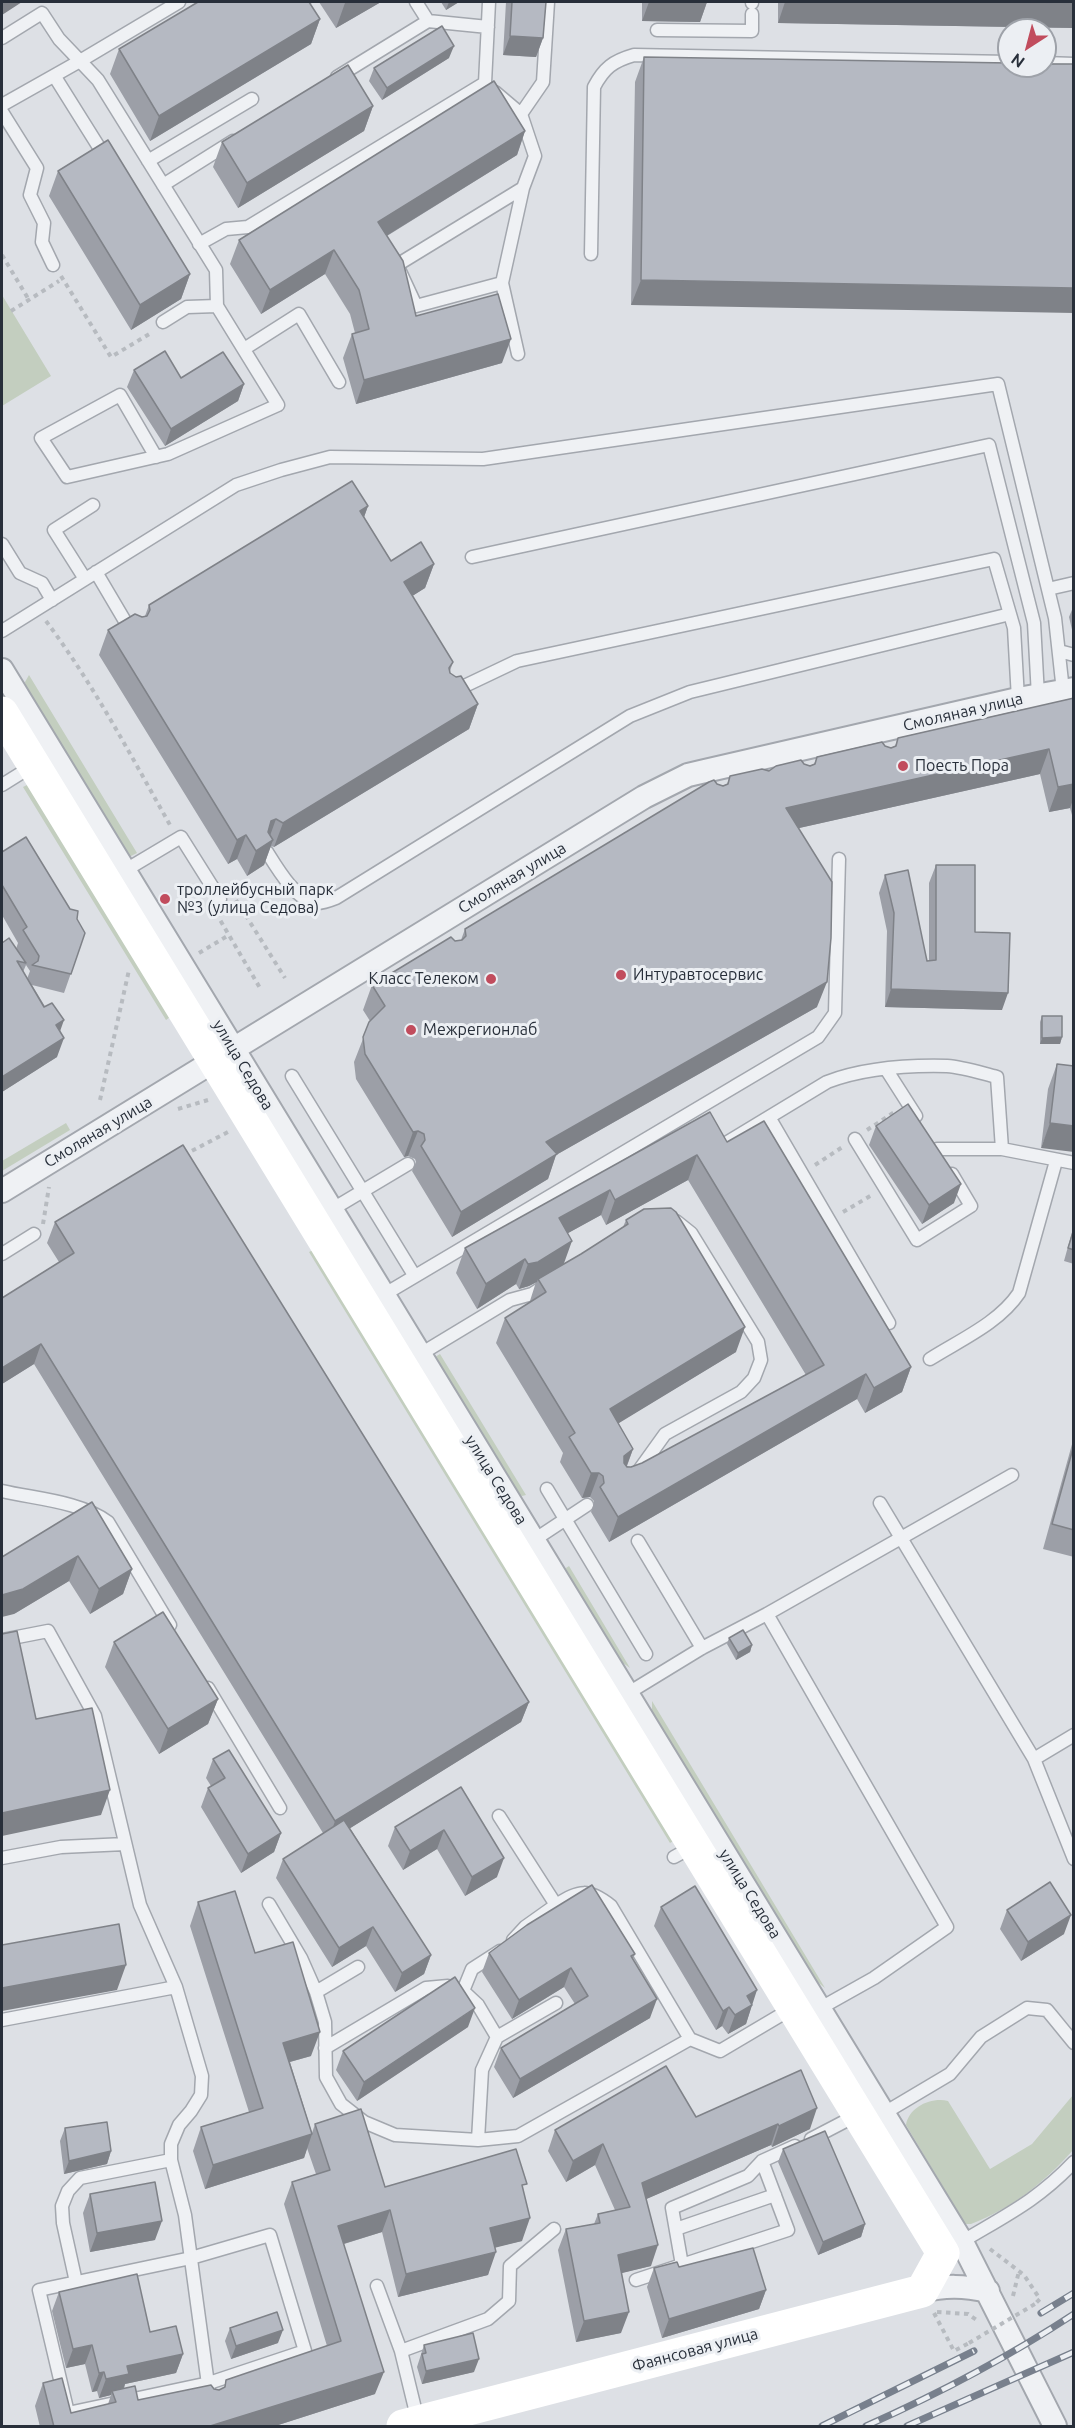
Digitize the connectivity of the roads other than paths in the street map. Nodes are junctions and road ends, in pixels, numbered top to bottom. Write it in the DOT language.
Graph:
graph roads {
  1 [pos="179,2"];
  2 [pos="416,2"];
  3 [pos="489,2"];
  4 [pos="548,2"];
  5 [pos="752,6"];
  6 [pos="428,21"];
  7 [pos="488,27"];
  8 [pos="657,30"];
  9 [pos="2,38"];
  10 [pos="80,61"];
  11 [pos="997,62"];
  12 [pos="1057,63"];
  13 [pos="1074,64"];
  14 [pos="55,77"];
  15 [pos="485,83"];
  16 [pos="326,84"];
  17 [pos="252,99"];
  18 [pos="2,105"];
  19 [pos="2,112"];
  20 [pos="521,114"];
  21 [pos="244,134"];
  22 [pos="148,160"];
  23 [pos="112,168"];
  24 [pos="163,185"];
  25 [pos="523,188"];
  26 [pos="199,244"];
  27 [pos="591,254"];
  28 [pos="53,265"];
  29 [pos="502,283"];
  30 [pos="217,306"];
  31 [pos="163,322"];
  32 [pos="244,349"];
  33 [pos="518,354"];
  34 [pos="339,382"];
  35 [pos="156,457"];
  36 [pos="93,505"];
  37 [pos="2,543"];
  38 [pos="472,557"];
  39 [pos="90,576"];
  40 [pos="1074,583"];
  41 [pos="1048,588"];
  42 [pos="52,600"];
  43 [pos="1010,614"];
  44 [pos="2,631"];
  45 [pos="133,634"];
  46 [pos="1059,651"];
  47 [pos="1074,655"];
  48 [pos="2,670"];
  49 [pos="1068,690"];
  50 [pos="448,694"];
  51 [pos="1028,698"];
  52 [pos="2,713"];
  53 [pos="34,765"];
  54 [pos="2,785"];
  55 [pos="267,852"];
  56 [pos="839,859"];
  57 [pos="124,871"];
  58 [pos="224,902"];
  59 [pos="224,1055"];
  60 [pos="886,1069"];
  61 [pos="292,1076"];
  62 [pos="769,1117"];
  63 [pos="855,1138"];
  64 [pos="931,1140"];
  65 [pos="717,1148"];
  66 [pos="1002,1149"];
  67 [pos="1056,1161"];
  68 [pos="1074,1163"];
  69 [pos="408,1164"];
  70 [pos="2,1191"];
  71 [pos="363,1191"];
  72 [pos="331,1210"];
  73 [pos="666,1215"];
  74 [pos="34,1234"];
  75 [pos="2,1254"];
  76 [pos="414,1275"];
  77 [pos="559,1277"];
  78 [pos="373,1301"];
  79 [pos="889,1323"];
  80 [pos="419,1355"];
  81 [pos="930,1359"];
  82 [pos="1012,1474"];
  83 [pos="628,1481"];
  84 [pos="547,1490"];
  85 [pos="2,1491"];
  86 [pos="880,1503"];
  87 [pos="586,1505"];
  88 [pos="565,1520"];
  89 [pos="901,1538"];
  90 [pos="638,1541"];
  91 [pos="524,1546"];
  92 [pos="767,1614"];
  93 [pos="176,1634"];
  94 [pos="2,1640"];
  95 [pos="702,1648"];
  96 [pos="646,1654"];
  97 [pos="200,1675"];
  98 [pos="618,1699"];
  99 [pos="1074,1735"];
  100 [pos="1034,1759"];
  101 [pos="280,1808"];
  102 [pos="498,1816"];
  103 [pos="125,1844"];
  104 [pos="2,1858"];
  105 [pos="1074,1859"];
  106 [pos="269,1904"];
  107 [pos="556,1905"];
  108 [pos="358,1967"];
  109 [pos="176,1987"];
  110 [pos="463,1990"];
  111 [pos="316,1992"];
  112 [pos="556,2003"];
  113 [pos="807,2008"];
  114 [pos="2,2020"];
  115 [pos="497,2037"];
  116 [pos="690,2039"];
  117 [pos="1074,2043"];
  118 [pos="325,2049"];
  119 [pos="871,2114"];
  120 [pos="478,2140"];
  121 [pos="171,2160"];
  122 [pos="762,2161"];
  123 [pos="1074,2162"];
  124 [pos="775,2195"];
  125 [pos="554,2229"];
  126 [pos="676,2229"];
  127 [pos="952,2247"];
  128 [pos="191,2258"];
  129 [pos="682,2265"];
  130 [pos="636,2280"];
  131 [pos="76,2282"];
  132 [pos="377,2286"];
  133 [pos="922,2291"];
  134 [pos="988,2291"];
  135 [pos="401,2351"];
  136 [pos="209,2384"];
  137 [pos="210,2405"];
  138 [pos="1049,2421"];
  139 [pos="411,2425"];
  1 -- 10 [label="lane"];
  2 -- 6 [label="lane"];
  3 -- 7 [label="lane"];
  4 -- 20 [label="lane"];
  5 -- 8 [label="lane"];
  6 -- 7 [label="lane"];
  6 -- 16 [label="lane"];
  7 -- 15 [label="lane"];
  9 -- 10 [label="lane"];
  10 -- 14 [label="lane"];
  10 -- 22 [label="lane"];
  11 -- 27 [label="lane"];
  12 -- 13 [label="lane"];
  14 -- 18 [label="lane"];
  14 -- 23 [label="lane"];
  15 -- 20 [label="lane"];
  15 -- 26 [label="lane"];
  17 -- 22 [label="lane"];
  19 -- 28 [label="lane"];
  20 -- 25 [label="lane"];
  21 -- 24 [label="lane"];
  22 -- 24 [label="lane"];
  24 -- 26 [label="lane"];
  25 -- 29 [label="lane"];
  25 -- 29 [label="lane"];
  26 -- 30 [label="lane"];
  29 -- 33 [label="lane"];
  30 -- 31 [label="lane"];
  30 -- 32 [label="lane"];
  32 -- 34 [label="lane"];
  32 -- 35 [label="lane"];
  35 -- 35 [label="lane"];
  36 -- 39 [label="lane"];
  37 -- 42 [label="lane"];
  38 -- 51 [label="lane"];
  39 -- 41 [label="lane"];
  39 -- 42 [label="lane"];
  39 -- 45 [label="lane"];
  40 -- 41 [label="lane"];
  41 -- 46 [label="lane"];
  42 -- 44 [label="lane"];
  43 -- 50 [label="lane"];
  43 -- 51 [label="lane"];
  43 -- 55 [label="lane"];
  46 -- 47 [label="lane"];
  46 -- 49 [label="lane"];
  48 -- 57 [label="street, улица Седова"];
  49 -- 51 [label="street, Смоляная улица"];
  51 -- 59 [label="street, Смоляная улица"];
  52 -- 53 [label="street, улица Седова"];
  53 -- 54 [label="lane"];
  53 -- 59 [label="street, улица Седова"];
  56 -- 76 [label="lane"];
  57 -- 58 [label="lane"];
  57 -- 59 [label="street, улица Седова"];
  59 -- 70 [label="street, Смоляная улица"];
  59 -- 72 [label="street, улица Седова"];
  59 -- 78 [label="street, улица Седова"];
  60 -- 62 [label="lane"];
  60 -- 64 [label="lane"];
  60 -- 66 [label="lane"];
  61 -- 71 [label="lane"];
  62 -- 65 [label="lane"];
  62 -- 79 [label="lane"];
  63 -- 64 [label="lane"];
  64 -- 66 [label="lane"];
  66 -- 67 [label="lane"];
  67 -- 68 [label="lane"];
  67 -- 81 [label="lane"];
  69 -- 71 [label="lane"];
  71 -- 72 [label="lane"];
  71 -- 76 [label="lane"];
  72 -- 78 [label="street, улица Седова"];
  73 -- 83 [label="lane"];
  74 -- 75 [label="lane"];
  76 -- 78 [label="lane"];
  77 -- 80 [label="lane"];
  78 -- 80 [label="street, улица Седова"];
  78 -- 91 [label="street, улица Седова"];
  80 -- 91 [label="street, улица Седова"];
  82 -- 89 [label="lane"];
  84 -- 88 [label="lane"];
  85 -- 93 [label="lane"];
  86 -- 89 [label="lane"];
  87 -- 88 [label="lane"];
  88 -- 91 [label="lane"];
  88 -- 96 [label="lane"];
  89 -- 92 [label="lane"];
  89 -- 100 [label="lane"];
  90 -- 95 [label="lane"];
  91 -- 98 [label="street, улица Седова"];
  92 -- 95 [label="lane"];
  92 -- 113 [label="lane"];
  94 -- 103 [label="lane"];
  95 -- 98 [label="lane"];
  97 -- 101 [label="lane"];
  98 -- 113 [label="street, улица Седова"];
  99 -- 100 [label="lane"];
  100 -- 105 [label="lane"];
  102 -- 107 [label="lane"];
  103 -- 104 [label="lane"];
  103 -- 109 [label="lane"];
  106 -- 111 [label="lane"];
  107 -- 110 [label="lane"];
  107 -- 116 [label="lane"];
  108 -- 111 [label="lane"];
  109 -- 114 [label="lane"];
  109 -- 121 [label="lane"];
  110 -- 115 [label="lane"];
  110 -- 118 [label="lane"];
  111 -- 118 [label="lane"];
  112 -- 115 [label="lane"];
  113 -- 116 [label="lane"];
  113 -- 119 [label="street, улица Седова"];
  115 -- 120 [label="lane"];
  116 -- 120 [label="lane"];
  117 -- 119 [label="lane"];
  118 -- 120 [label="lane"];
  119 -- 122 [label="lane"];
  119 -- 127 [label="street, улица Седова"];
  121 -- 128 [label="lane"];
  121 -- 131 [label="lane"];
  122 -- 124 [label="lane"];
  122 -- 126 [label="lane"];
  123 -- 127 [label="lane"];
  124 -- 126 [label="lane"];
  124 -- 129 [label="lane"];
  125 -- 135 [label="lane"];
  126 -- 129 [label="lane"];
  127 -- 133 [label="street"];
  127 -- 134 [label="street, улица Седова"];
  128 -- 131 [label="lane"];
  128 -- 136 [label="lane"];
  128 -- 136 [label="lane"];
  129 -- 130 [label="lane"];
  131 -- 136 [label="lane"];
  132 -- 135 [label="lane"];
  133 -- 134 [label="street, Фаянсовая улица"];
  133 -- 139 [label="street, Фаянсовая улица"];
  134 -- 138 [label="street, улица Седова"];
  135 -- 139 [label="lane"];
  136 -- 137 [label="lane"];
}
